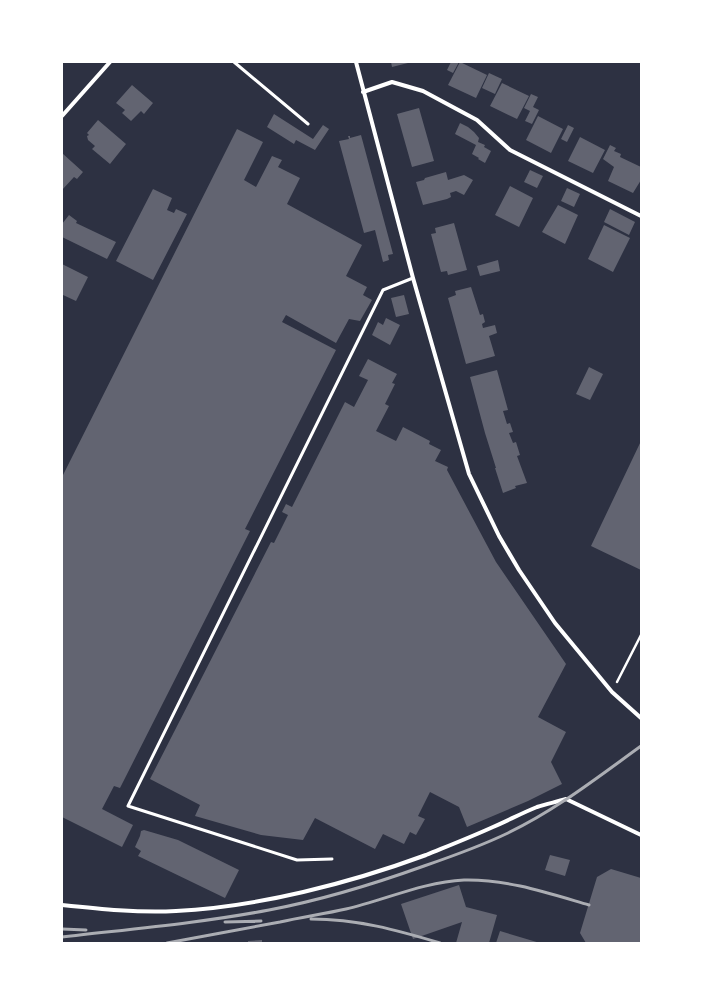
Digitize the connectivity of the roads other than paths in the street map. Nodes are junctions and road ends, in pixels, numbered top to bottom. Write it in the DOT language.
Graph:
graph roads {
  1 [pos="110,62"];
  2 [pos="234,62"];
  3 [pos="356,62"];
  4 [pos="363,92"];
  5 [pos="62,116"];
  6 [pos="308,124"];
  7 [pos="641,216"];
  8 [pos="413,278"];
  9 [pos="641,718"];
  10 [pos="641,836"];
  11 [pos="332,859"];
  12 [pos="62,905"];
  1 -- 5 [label="street"];
  2 -- 6 [label="lane"];
  3 -- 4 [label="street"];
  4 -- 7 [label="street"];
  4 -- 8 [label="street"];
  8 -- 9 [label="street"];
  8 -- 11 [label="lane"];
  10 -- 12 [label="street"];
}
